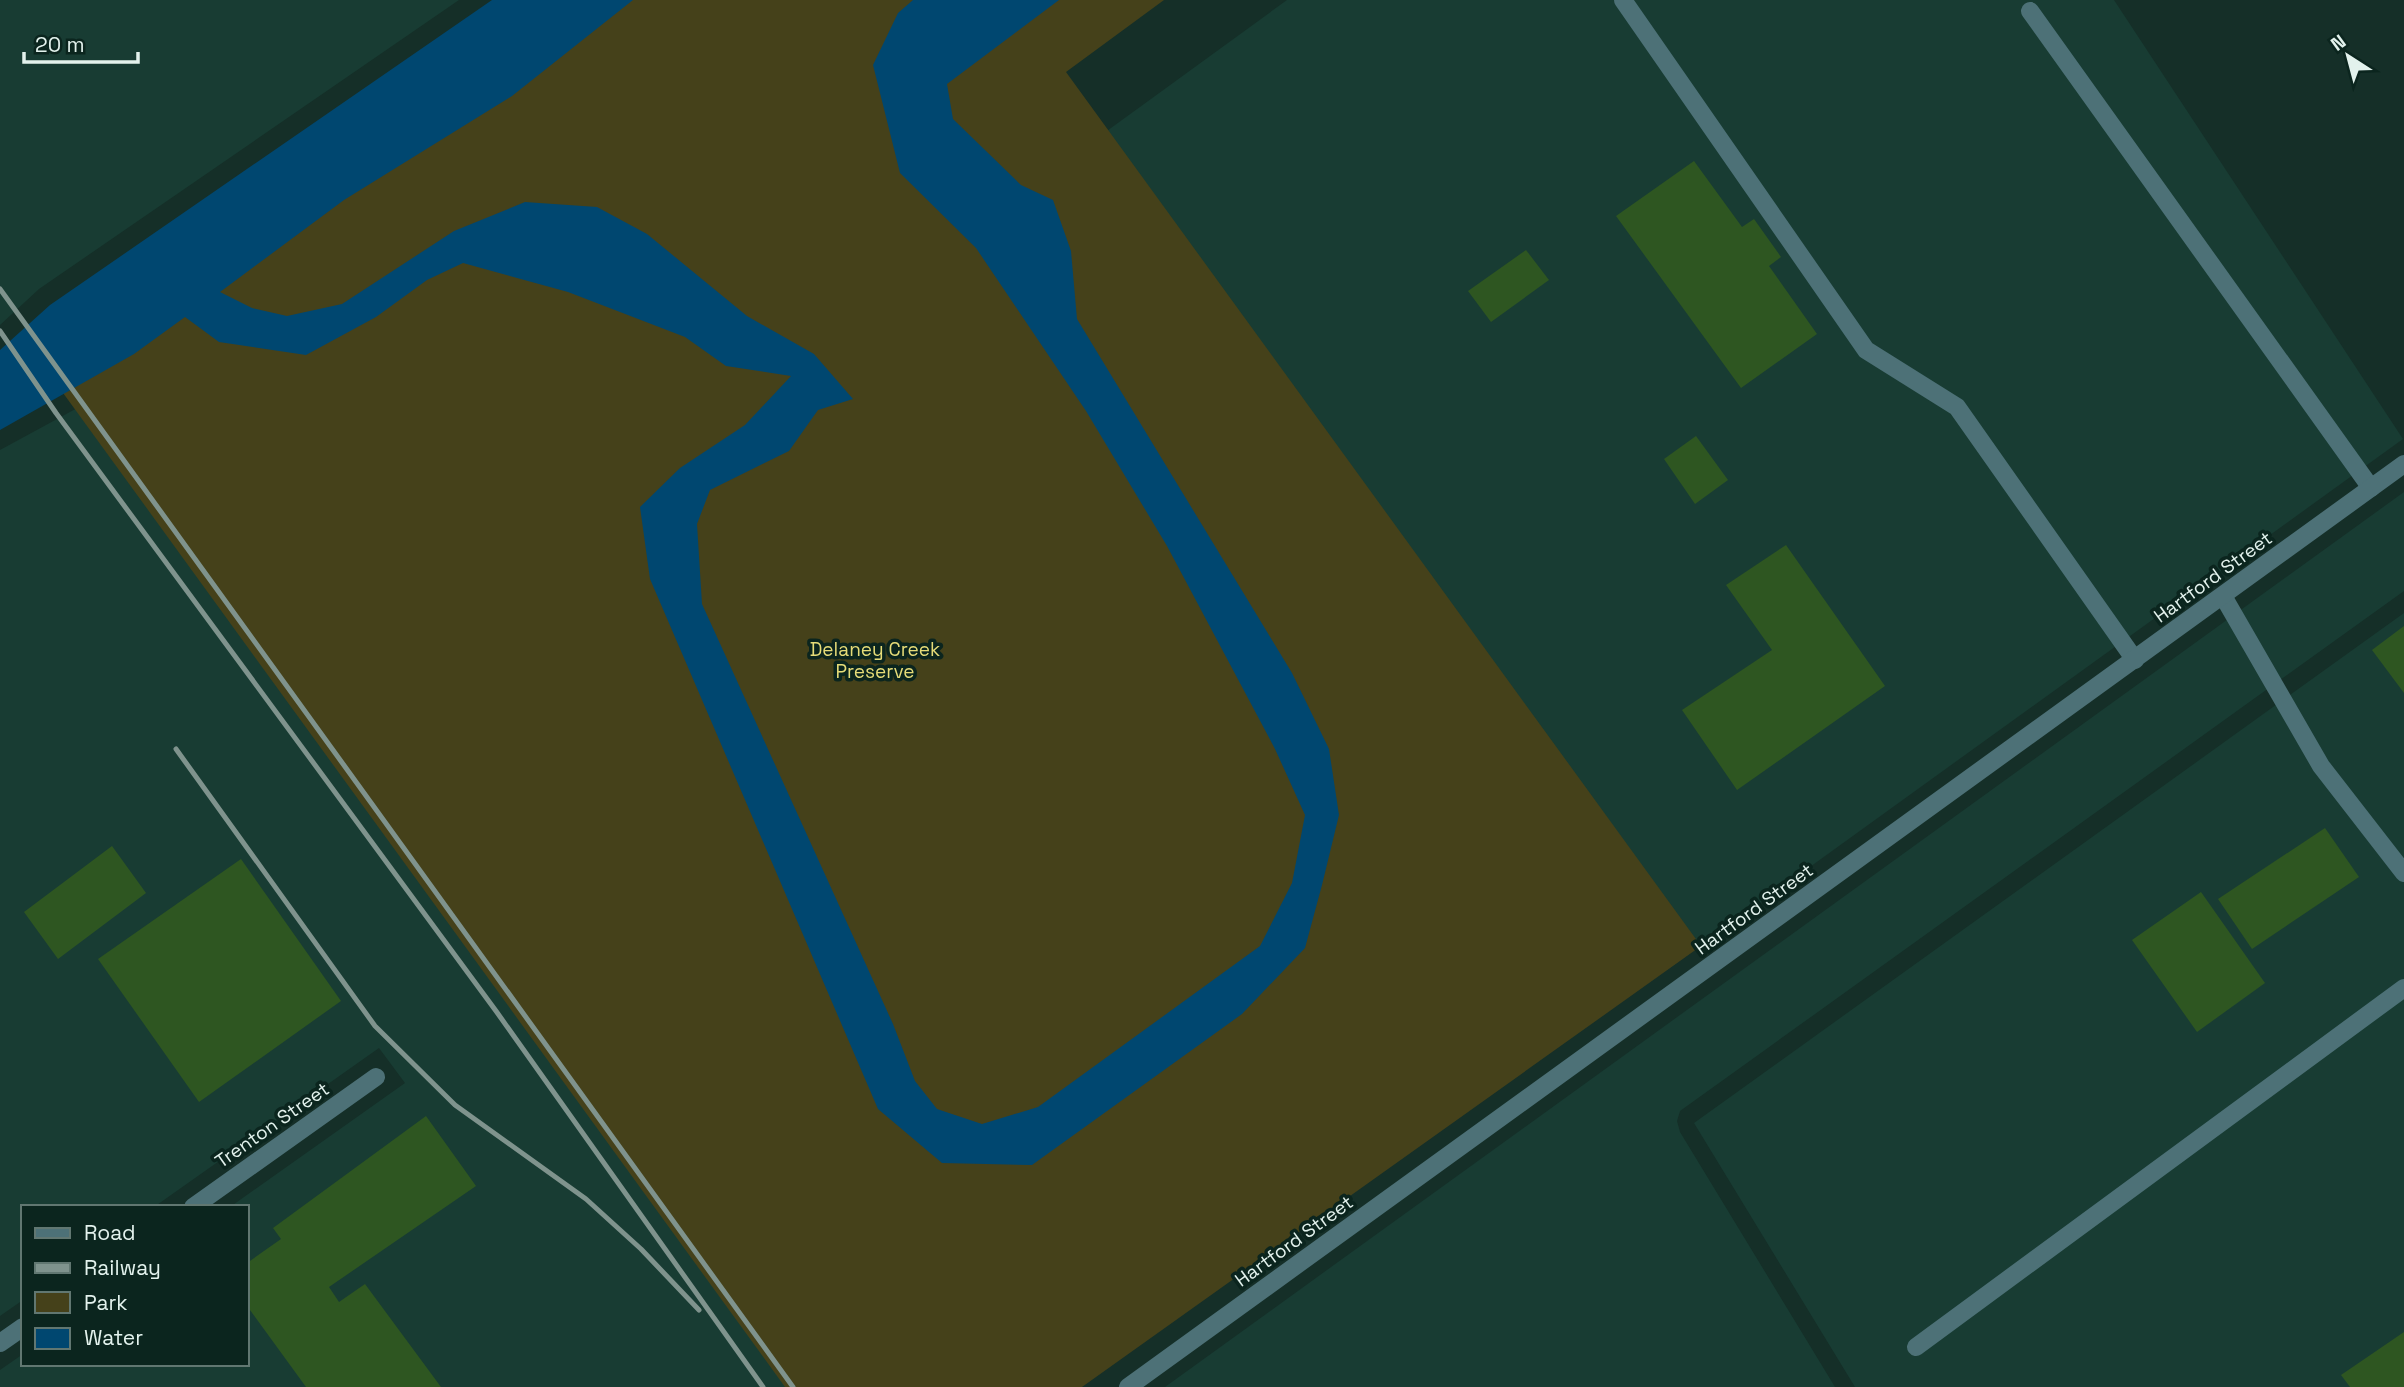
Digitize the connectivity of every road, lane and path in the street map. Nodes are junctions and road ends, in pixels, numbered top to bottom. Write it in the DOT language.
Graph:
graph roads {
  1 [pos="1623,0"];
  2 [pos="2030,11"];
  3 [pos="2404,464"];
  4 [pos="2371,488"];
  5 [pos="2223,596"];
  6 [pos="2135,660"];
  7 [pos="2404,873"];
  8 [pos="2404,988"];
  9 [pos="376,1077"];
  10 [pos="196,1205"];
  11 [pos="21,1328"];
  12 [pos="0,1343"];
  13 [pos="1916,1347"];
  14 [pos="1128,1387"];
  1 -- 6 [label="street"];
  2 -- 4 [label="street"];
  3 -- 4 [label="street, Hartford Street"];
  4 -- 5 [label="street, Hartford Street"];
  5 -- 6 [label="street, Hartford Street"];
  5 -- 7 [label="street"];
  6 -- 14 [label="street, Hartford Street"];
  8 -- 13 [label="street"];
  9 -- 10 [label="street, Trenton Street"];
  11 -- 12 [label="street"];
}
